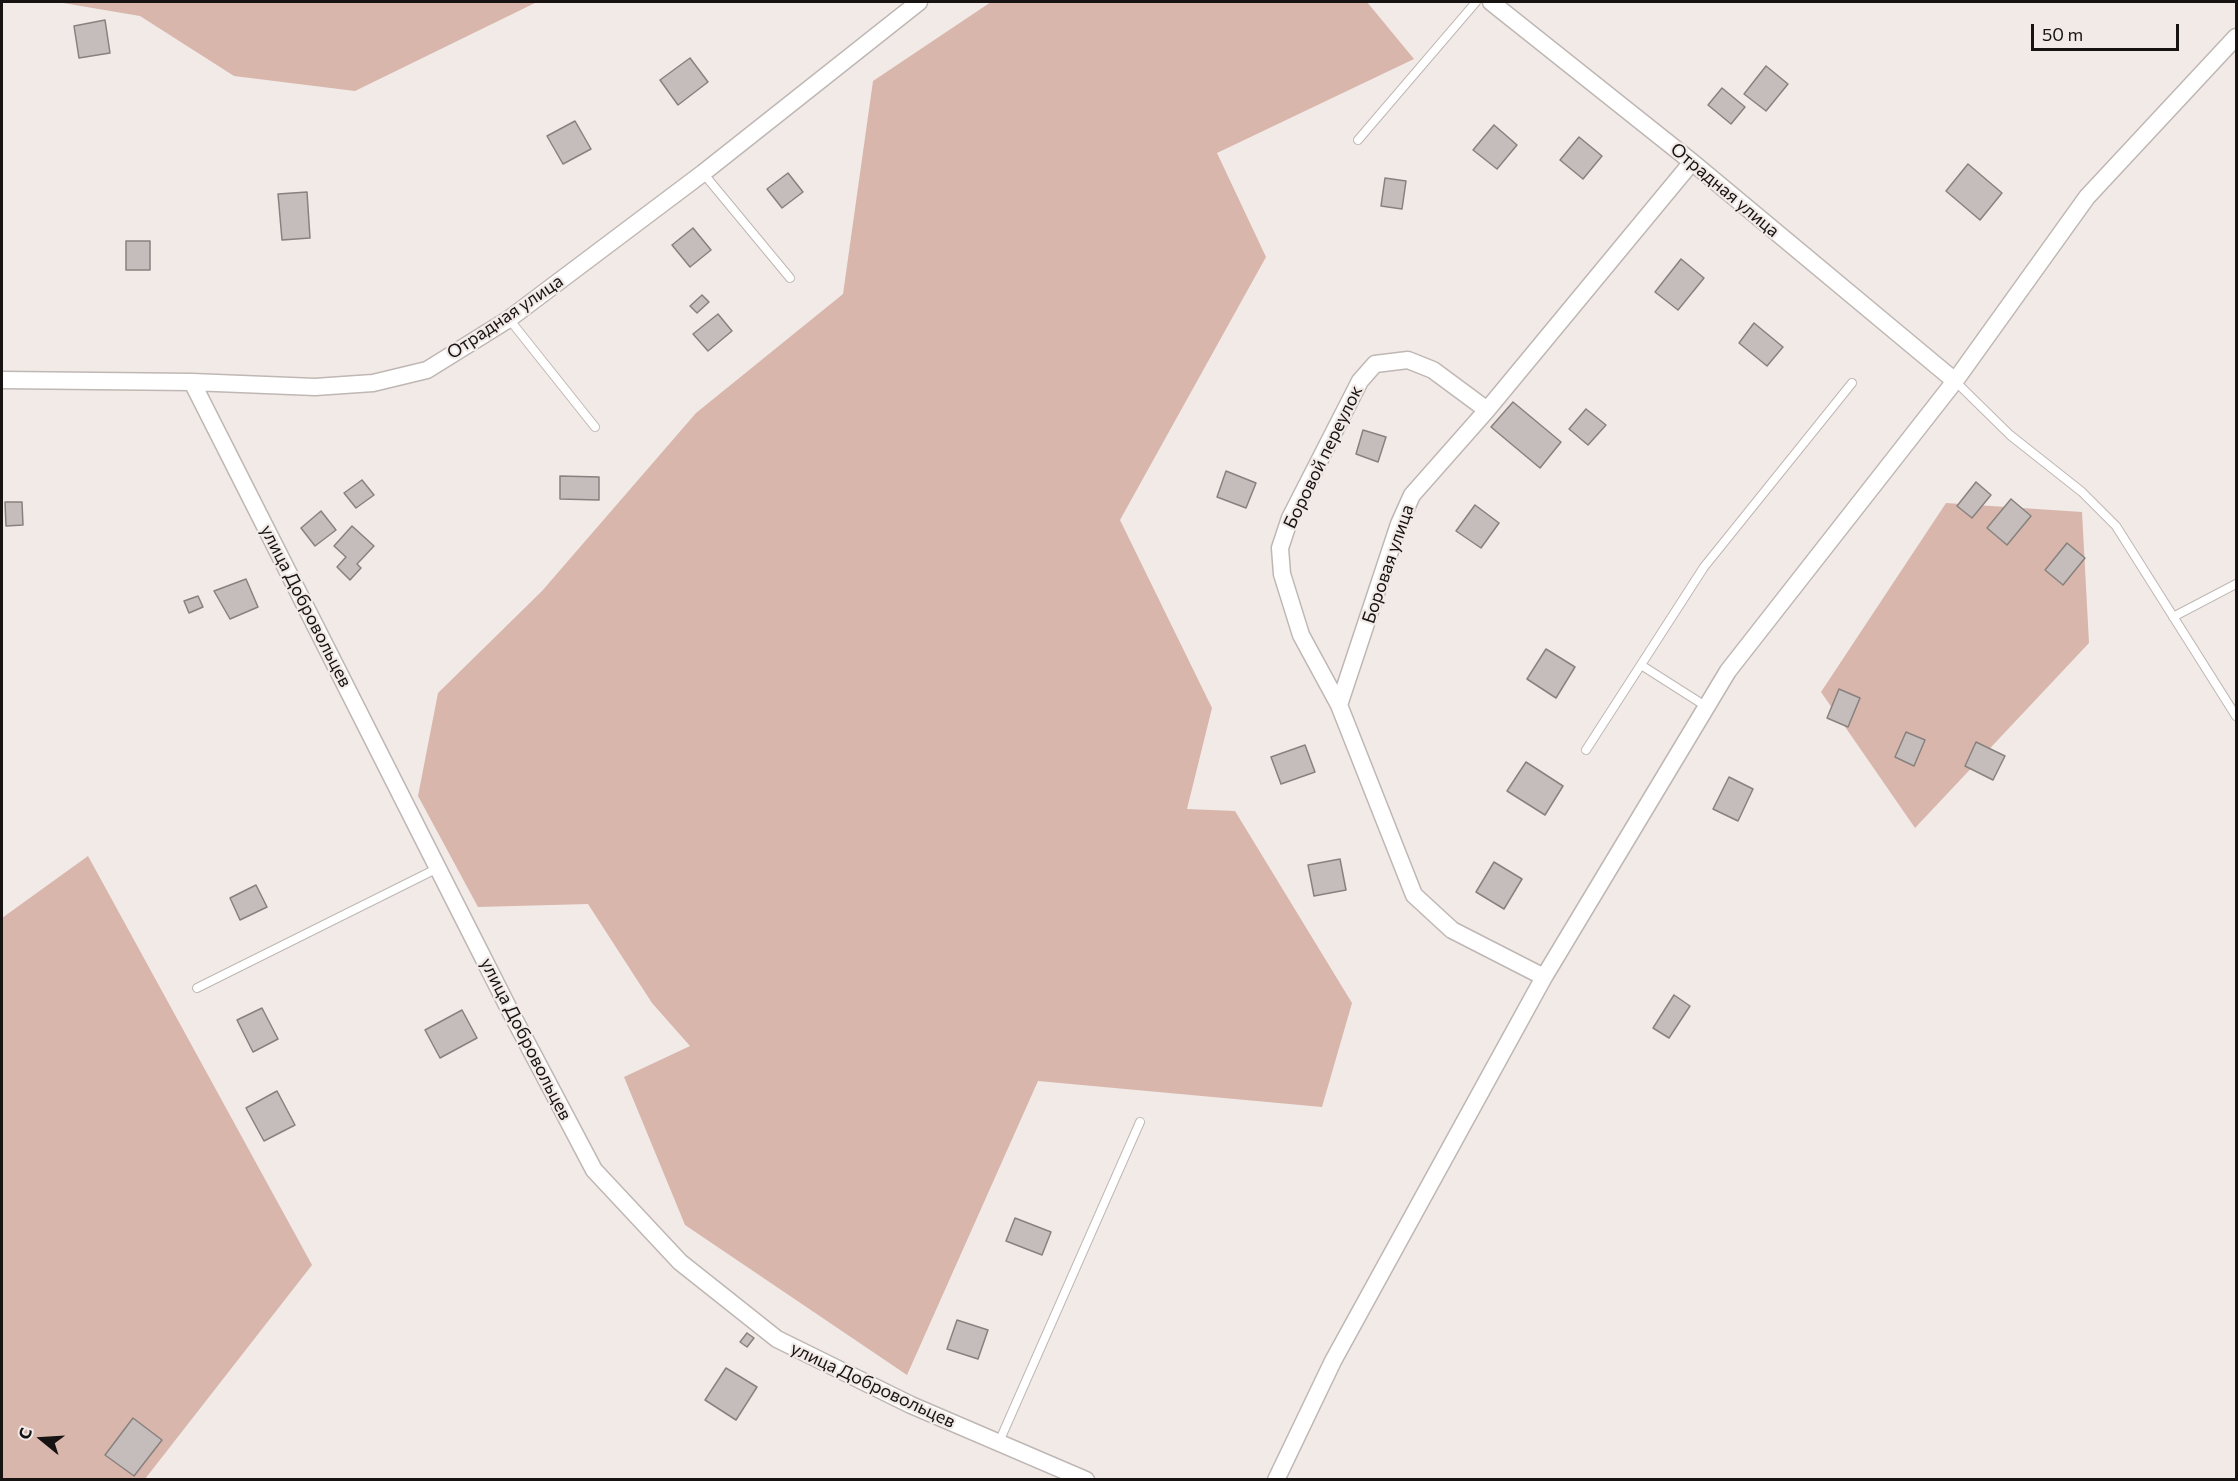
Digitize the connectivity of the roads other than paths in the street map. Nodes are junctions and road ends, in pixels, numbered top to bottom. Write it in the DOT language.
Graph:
graph roads {
  1 [pos="919,2"];
  2 [pos="1476,2"];
  3 [pos="1491,2"];
  4 [pos="2236,37"];
  5 [pos="1358,140"];
  6 [pos="1692,162"];
  7 [pos="703,173"];
  8 [pos="790,278"];
  9 [pos="509,319"];
  10 [pos="2,380"];
  11 [pos="1956,381"];
  12 [pos="192,382"];
  13 [pos="1852,383"];
  14 [pos="1487,410"];
  15 [pos="595,427"];
  16 [pos="2236,584"];
  17 [pos="2174,617"];
  18 [pos="1641,665"];
  19 [pos="1339,705"];
  20 [pos="1707,707"];
  21 [pos="2236,716"];
  22 [pos="1586,750"];
  23 [pos="438,867"];
  24 [pos="1544,977"];
  25 [pos="197,988"];
  26 [pos="1140,1122"];
  27 [pos="999,1442"];
  28 [pos="1086,1479"];
  29 [pos="1276,1479"];
  1 -- 7 [label="street, Отрадная улица"];
  2 -- 5 [label="lane"];
  3 -- 6 [label="street, Отрадная улица"];
  4 -- 11 [label="street"];
  6 -- 11 [label="street, Отрадная улица"];
  6 -- 14 [label="street, Боровая улица"];
  7 -- 8 [label="lane"];
  7 -- 9 [label="street, Отрадная улица"];
  9 -- 12 [label="street, Отрадная улица"];
  9 -- 15 [label="lane"];
  10 -- 12 [label="street, Отрадная улица"];
  11 -- 17 [label="lane"];
  11 -- 20 [label="street"];
  12 -- 23 [label="street, улица Добровольцев"];
  13 -- 18 [label="lane"];
  14 -- 19 [label="street, Боровая улица"];
  14 -- 19 [label="street, Боровой переулок"];
  16 -- 17 [label="lane"];
  17 -- 21 [label="lane"];
  18 -- 20 [label="lane"];
  18 -- 22 [label="lane"];
  19 -- 24 [label="street"];
  20 -- 24 [label="street"];
  23 -- 25 [label="lane"];
  23 -- 27 [label="street, улица Добровольцев"];
  24 -- 29 [label="street"];
  26 -- 27 [label="lane"];
  27 -- 28 [label="street, улица Добровольцев"];
}
